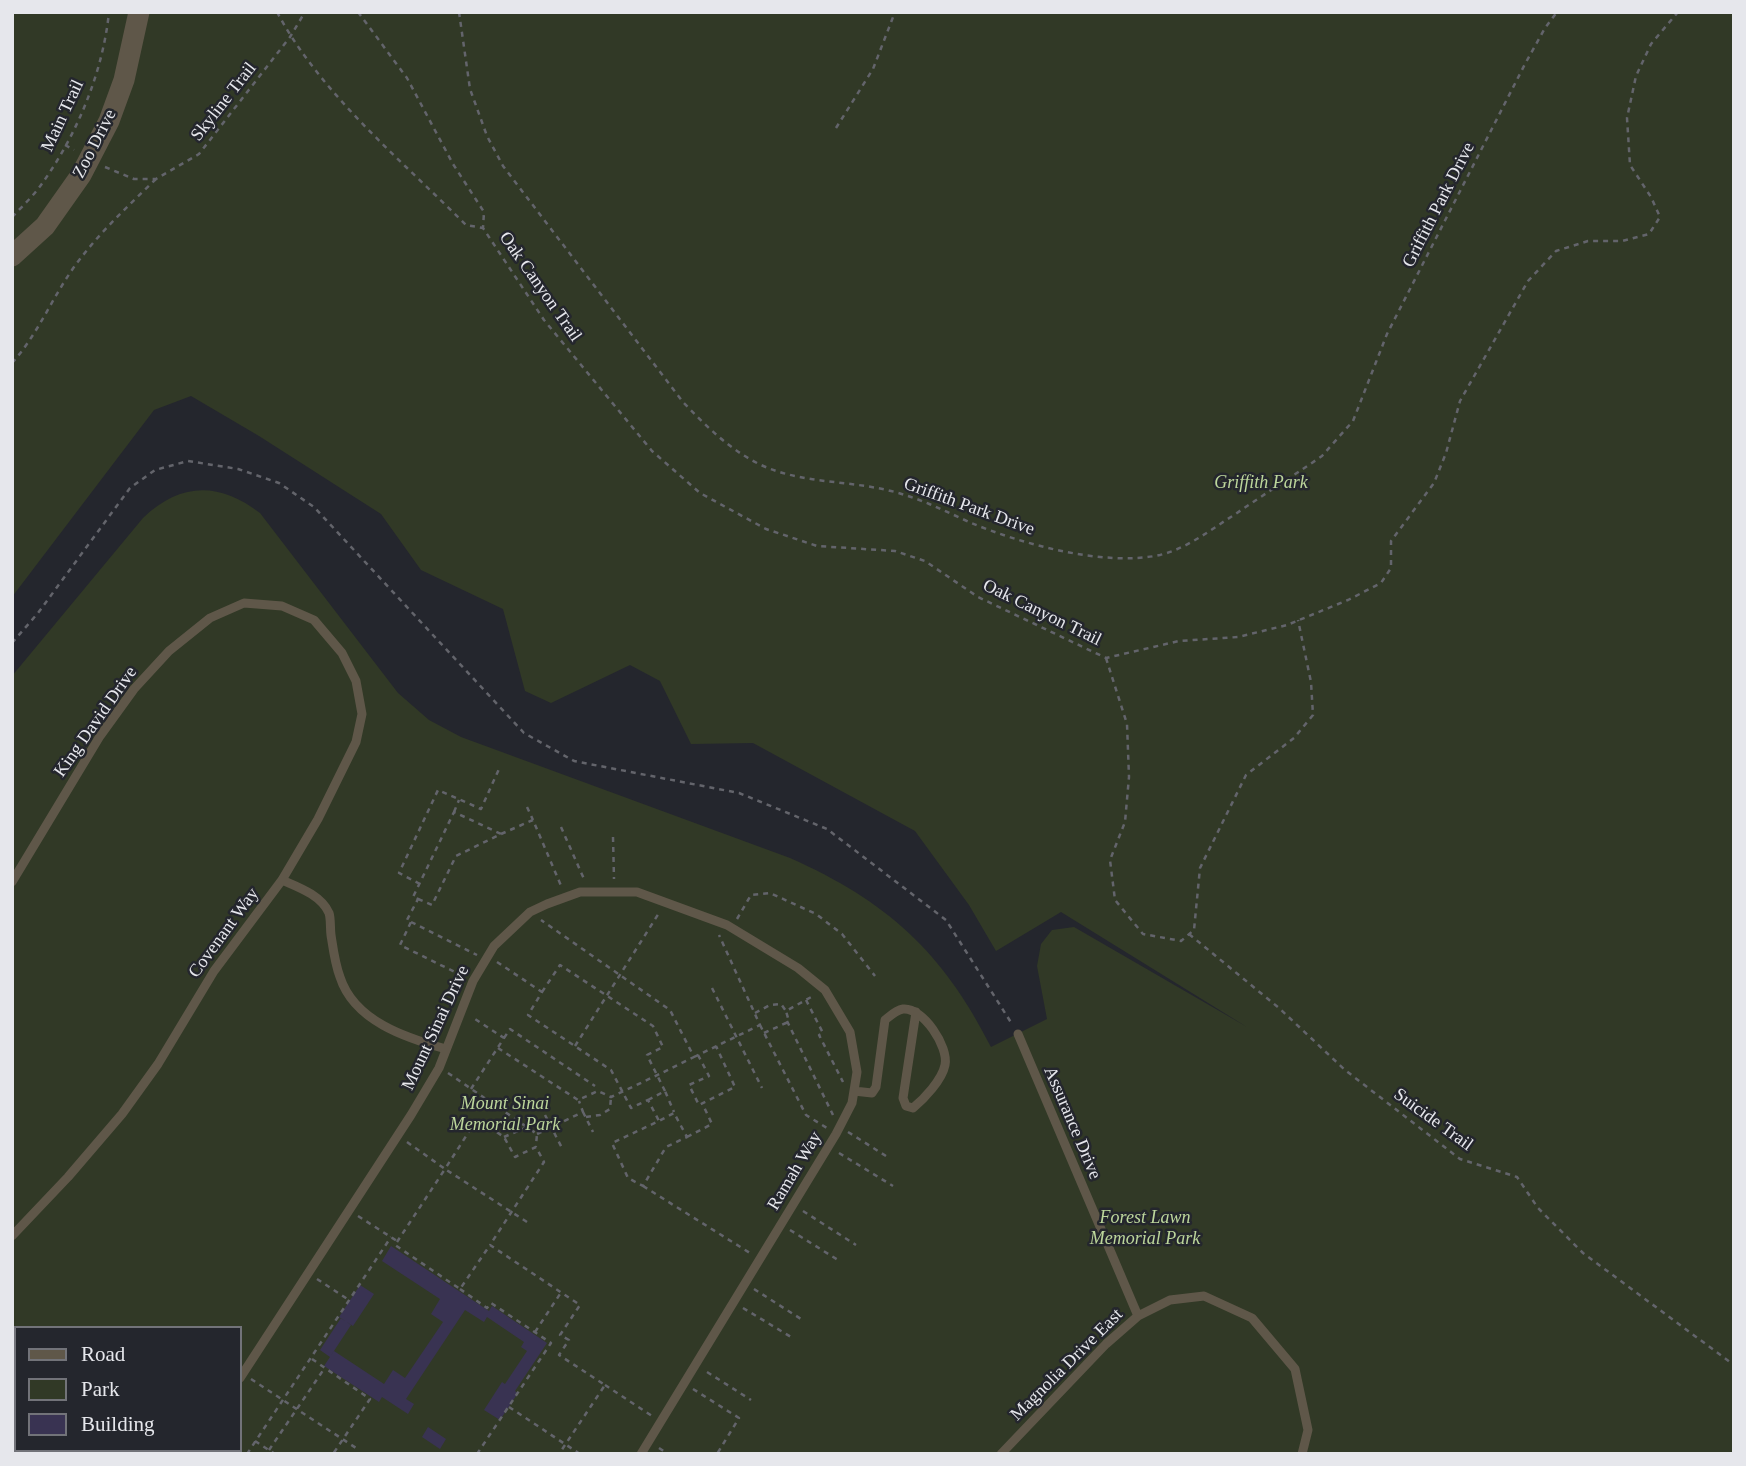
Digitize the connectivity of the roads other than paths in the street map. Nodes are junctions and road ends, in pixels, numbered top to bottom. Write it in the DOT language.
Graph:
graph roads {
  1 [pos="139,12"];
  2 [pos="12,256"];
  3 [pos="314,620"];
  4 [pos="282,880"];
  5 [pos="12,883"];
  6 [pos="732,928"];
  7 [pos="916,1012"];
  8 [pos="1018,1034"];
  9 [pos="446,1049"];
  10 [pos="855,1091"];
  11 [pos="12,1236"];
  12 [pos="1138,1316"];
  13 [pos="242,1374"];
  14 [pos="641,1454"];
  15 [pos="1001,1454"];
  16 [pos="1302,1454"];
  1 -- 2 [label="street, Zoo Drive"];
  3 -- 4 [label="lane, Covenant Way"];
  3 -- 5 [label="lane, King David Drive"];
  4 -- 9 [label="lane"];
  4 -- 11 [label="lane, Covenant Way"];
  6 -- 9 [label="lane, Mount Sinai Drive"];
  6 -- 10 [label="lane, Ramah Way"];
  7 -- 7 [label="lane"];
  7 -- 10 [label="lane"];
  8 -- 12 [label="lane, Assurance Drive"];
  9 -- 13 [label="lane, Mount Sinai Drive"];
  10 -- 14 [label="lane, Ramah Way"];
  12 -- 15 [label="lane, Magnolia Drive East"];
  12 -- 16 [label="lane, Magnolia Drive East"];
}
